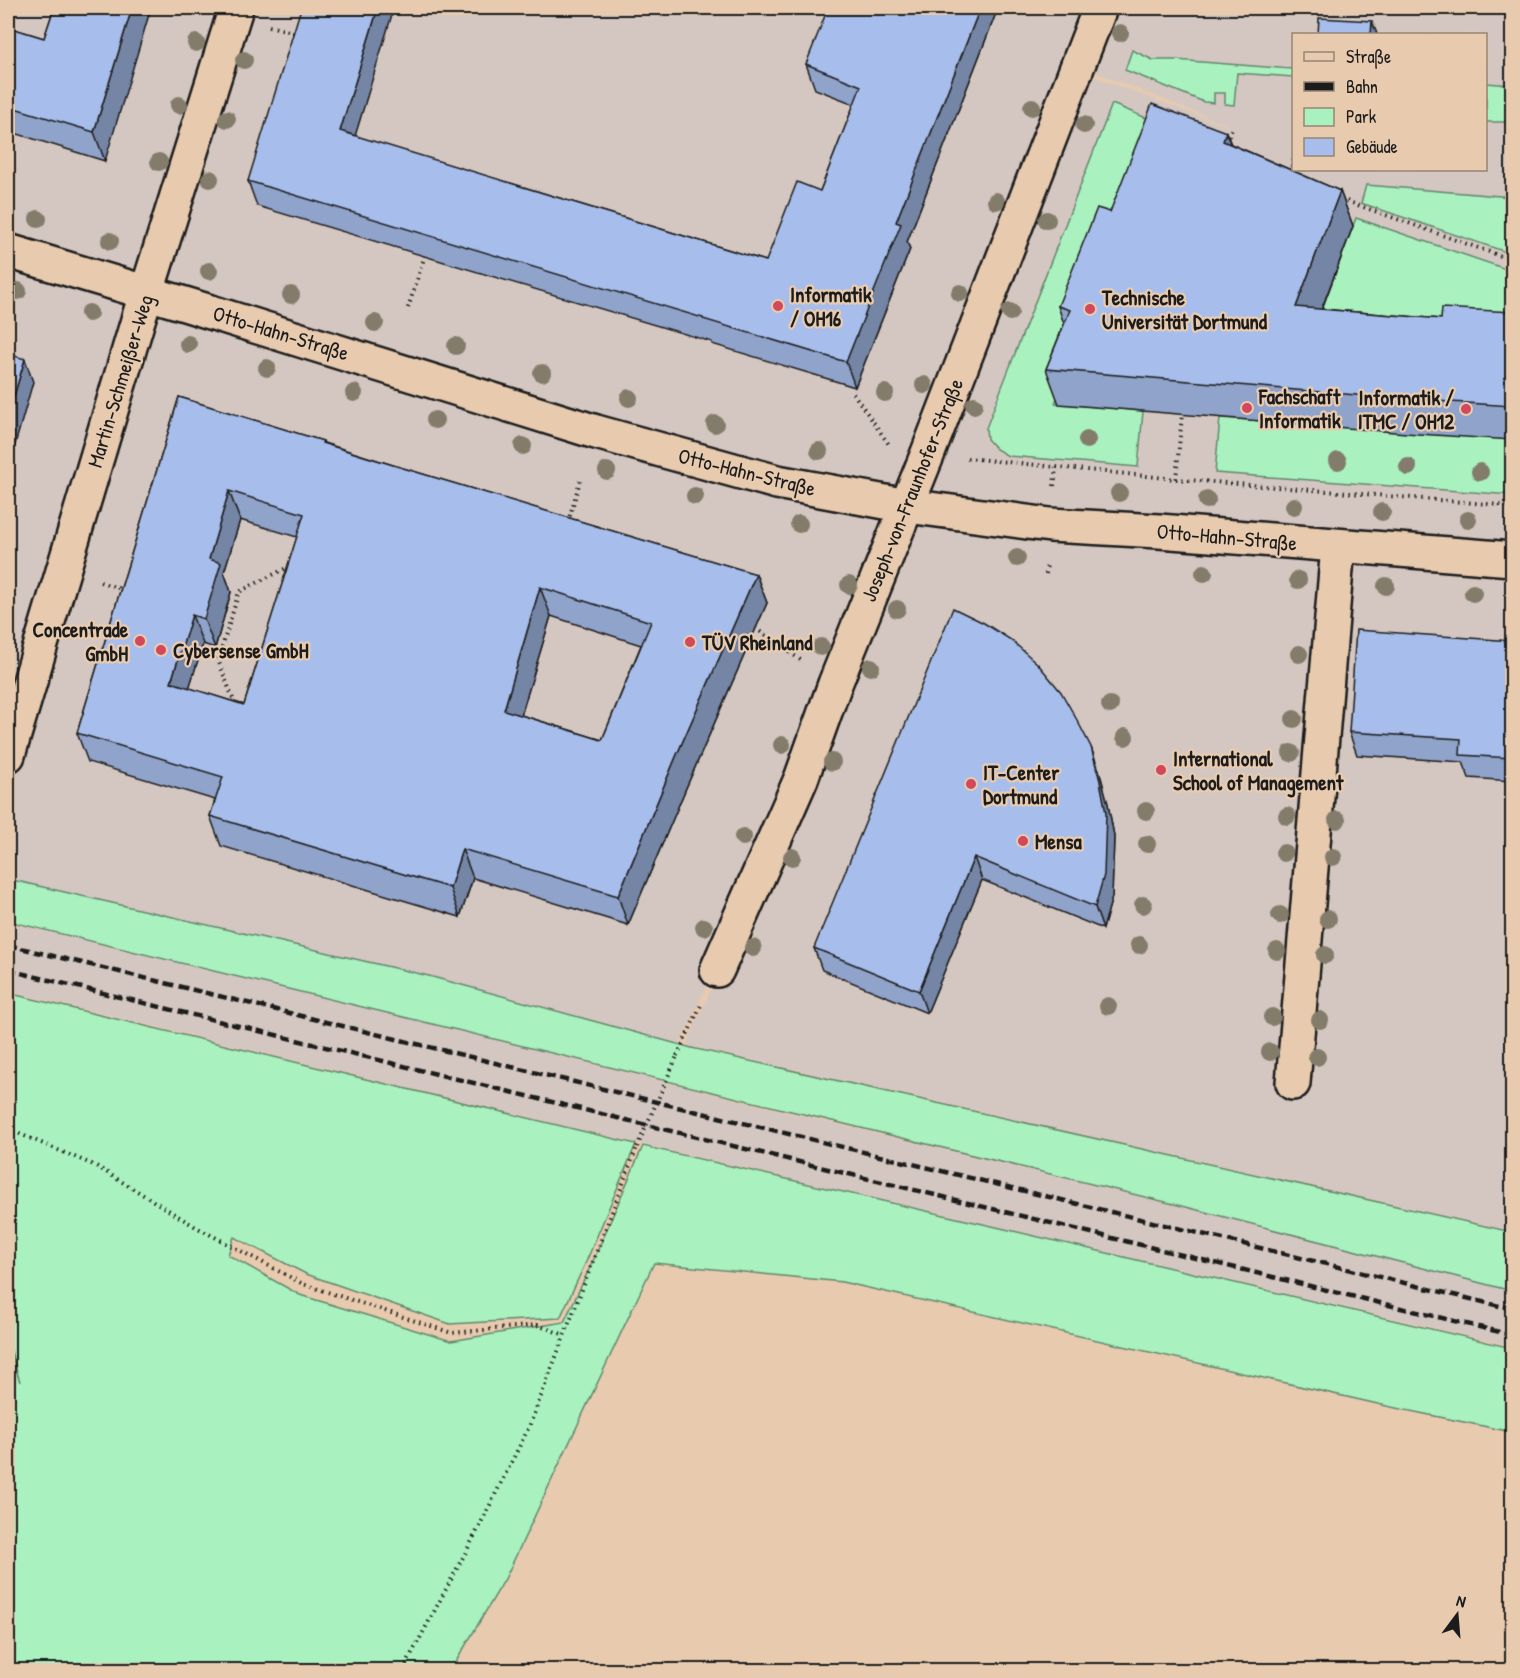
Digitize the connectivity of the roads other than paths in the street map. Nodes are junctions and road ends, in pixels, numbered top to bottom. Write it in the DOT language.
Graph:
graph roads {
  1 [pos="1100,8"];
  2 [pos="235,11"];
  3 [pos="8,251"];
  4 [pos="147,292"];
  5 [pos="907,506"];
  6 [pos="1338,546"];
  7 [pos="1512,559"];
  8 [pos="8,755"];
  9 [pos="717,970"];
  10 [pos="1293,1083"];
  1 -- 5 [label="street, Joseph-von-Fraunhofer-Straße"];
  2 -- 4 [label="street, Martin-Schmeißer-Weg"];
  3 -- 4 [label="street, Otto-Hahn-Straße"];
  4 -- 5 [label="street, Otto-Hahn-Straße"];
  4 -- 8 [label="street, Martin-Schmeißer-Weg"];
  5 -- 6 [label="street, Otto-Hahn-Straße"];
  5 -- 9 [label="street, Joseph-von-Fraunhofer-Straße"];
  6 -- 7 [label="street, Otto-Hahn-Straße"];
  6 -- 10 [label="street"];
}
